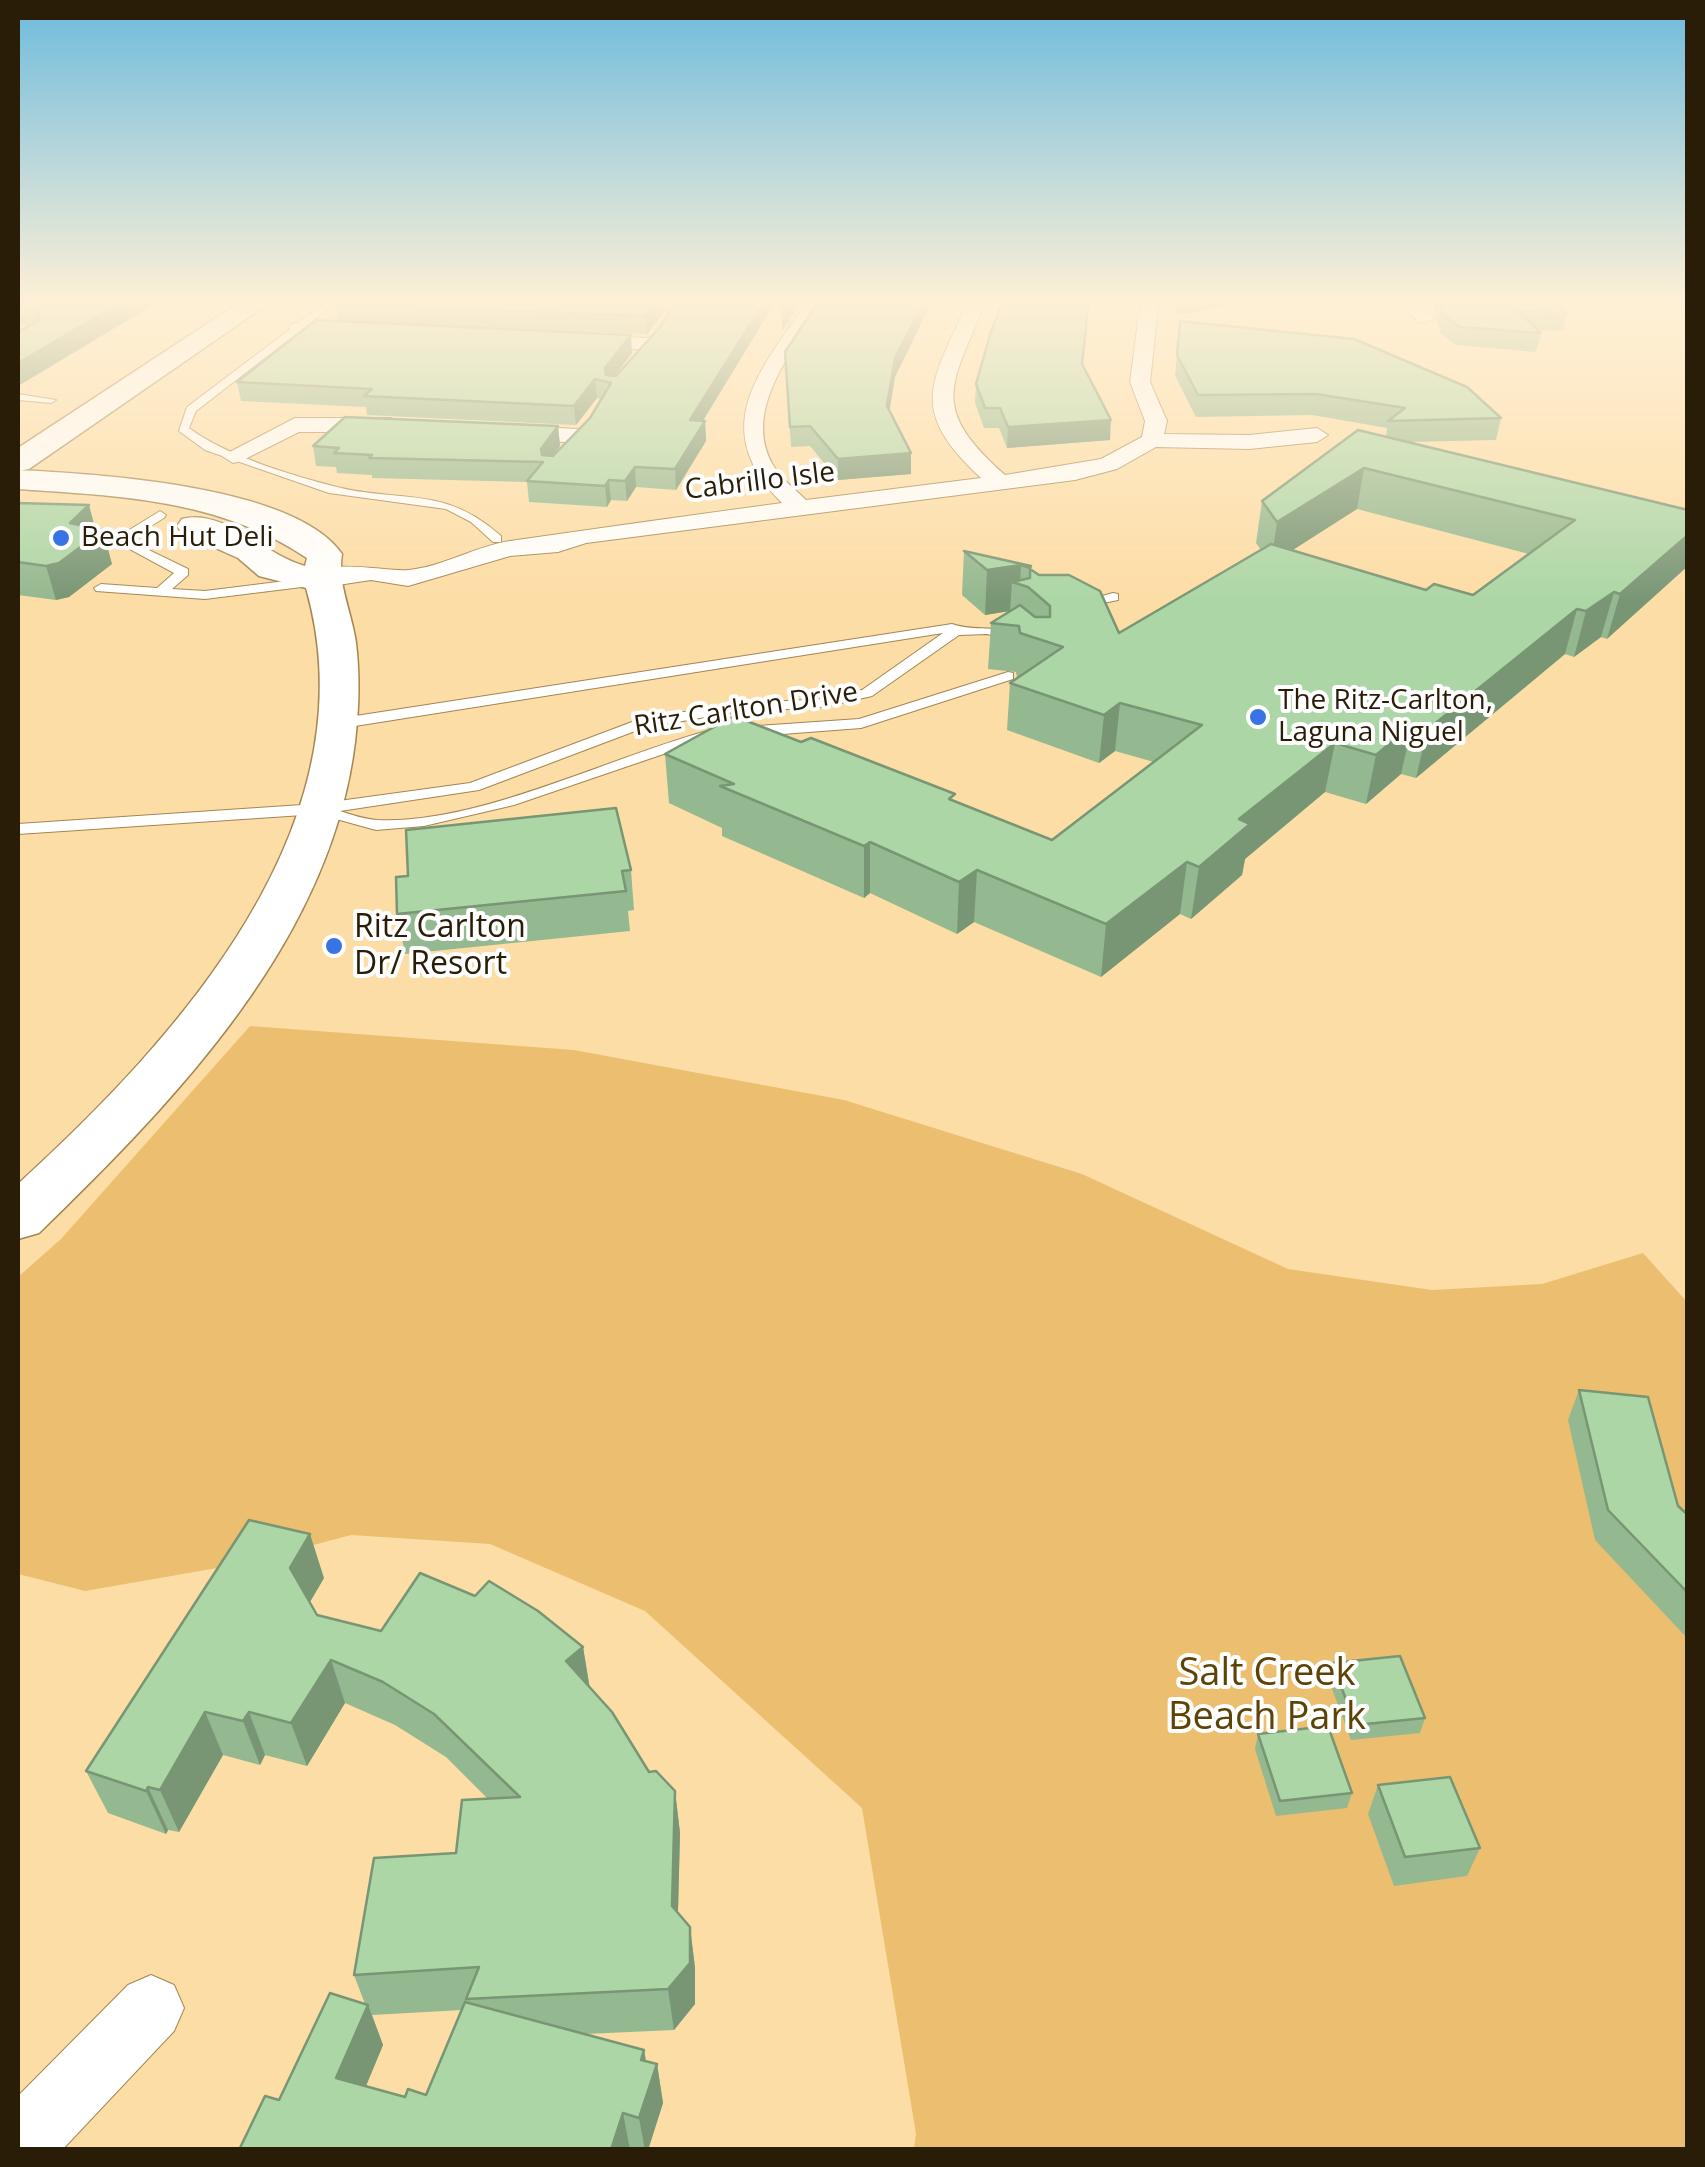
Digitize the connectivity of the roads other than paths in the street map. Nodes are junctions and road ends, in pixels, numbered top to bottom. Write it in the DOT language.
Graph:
graph roads {
  1 [pos="52,400"];
  2 [pos="111,400"];
  3 [pos="202,400"];
  4 [pos="756,400"];
  5 [pos="940,400"];
  6 [pos="1147,400"];
  7 [pos="18,421"];
  8 [pos="422,427"];
  9 [pos="480,430"];
  10 [pos="1317,435"];
  11 [pos="577,436"];
  12 [pos="1152,440"];
  13 [pos="233,456"];
  14 [pos="18,462"];
  15 [pos="18,480"];
  16 [pos="1000,483"];
  17 [pos="18,499"];
  18 [pos="799,507"];
  19 [pos="160,515"];
  20 [pos="503,544"];
  21 [pos="434,547"];
  22 [pos="460,566"];
  23 [pos="371,572"];
  24 [pos="318,580"];
  25 [pos="101,588"];
  26 [pos="159,594"];
  27 [pos="1113,597"];
  28 [pos="1056,608"];
  29 [pos="1019,617"];
  30 [pos="1032,648"];
  31 [pos="1008,676"];
  32 [pos="336,724"];
  33 [pos="317,809"];
  34 [pos="18,829"];
  35 [pos="18,1218"];
  36 [pos="152,2008"];
  37 [pos="18,2145"];
  1 -- 7 [label="main road"];
  2 -- 14 [label="main road"];
  3 -- 13 [label="lane"];
  4 -- 18 [label="street"];
  5 -- 16 [label="street"];
  6 -- 12 [label="street"];
  8 -- 13 [label="street"];
  9 -- 11 [label="street"];
  10 -- 12 [label="street"];
  12 -- 16 [label="street, Cabrillo Isle"];
  13 -- 20 [label="lane"];
  15 -- 24 [label="main road"];
  16 -- 18 [label="street, Cabrillo Isle"];
  17 -- 19 [label="main road"];
  18 -- 20 [label="street, Cabrillo Isle"];
  19 -- 24 [label="main road"];
  19 -- 26 [label="lane"];
  20 -- 21 [label="street, Cabrillo Isle"];
  20 -- 22 [label="street, Cabrillo Isle"];
  21 -- 22 [label="street"];
  21 -- 23 [label="street, Cabrillo Isle"];
  22 -- 23 [label="street, Cabrillo Isle"];
  23 -- 24 [label="street, Cabrillo Isle"];
  24 -- 26 [label="lane"];
  24 -- 32 [label="main road"];
  25 -- 26 [label="lane"];
  27 -- 28 [label="lane"];
  29 -- 32 [label="lane"];
  30 -- 33 [label="lane, Ritz Carlton Drive"];
  31 -- 33 [label="lane, Ritz Carlton Drive"];
  32 -- 33 [label="main road"];
  33 -- 34 [label="lane"];
  33 -- 35 [label="main road"];
  36 -- 37 [label="street"];
}
